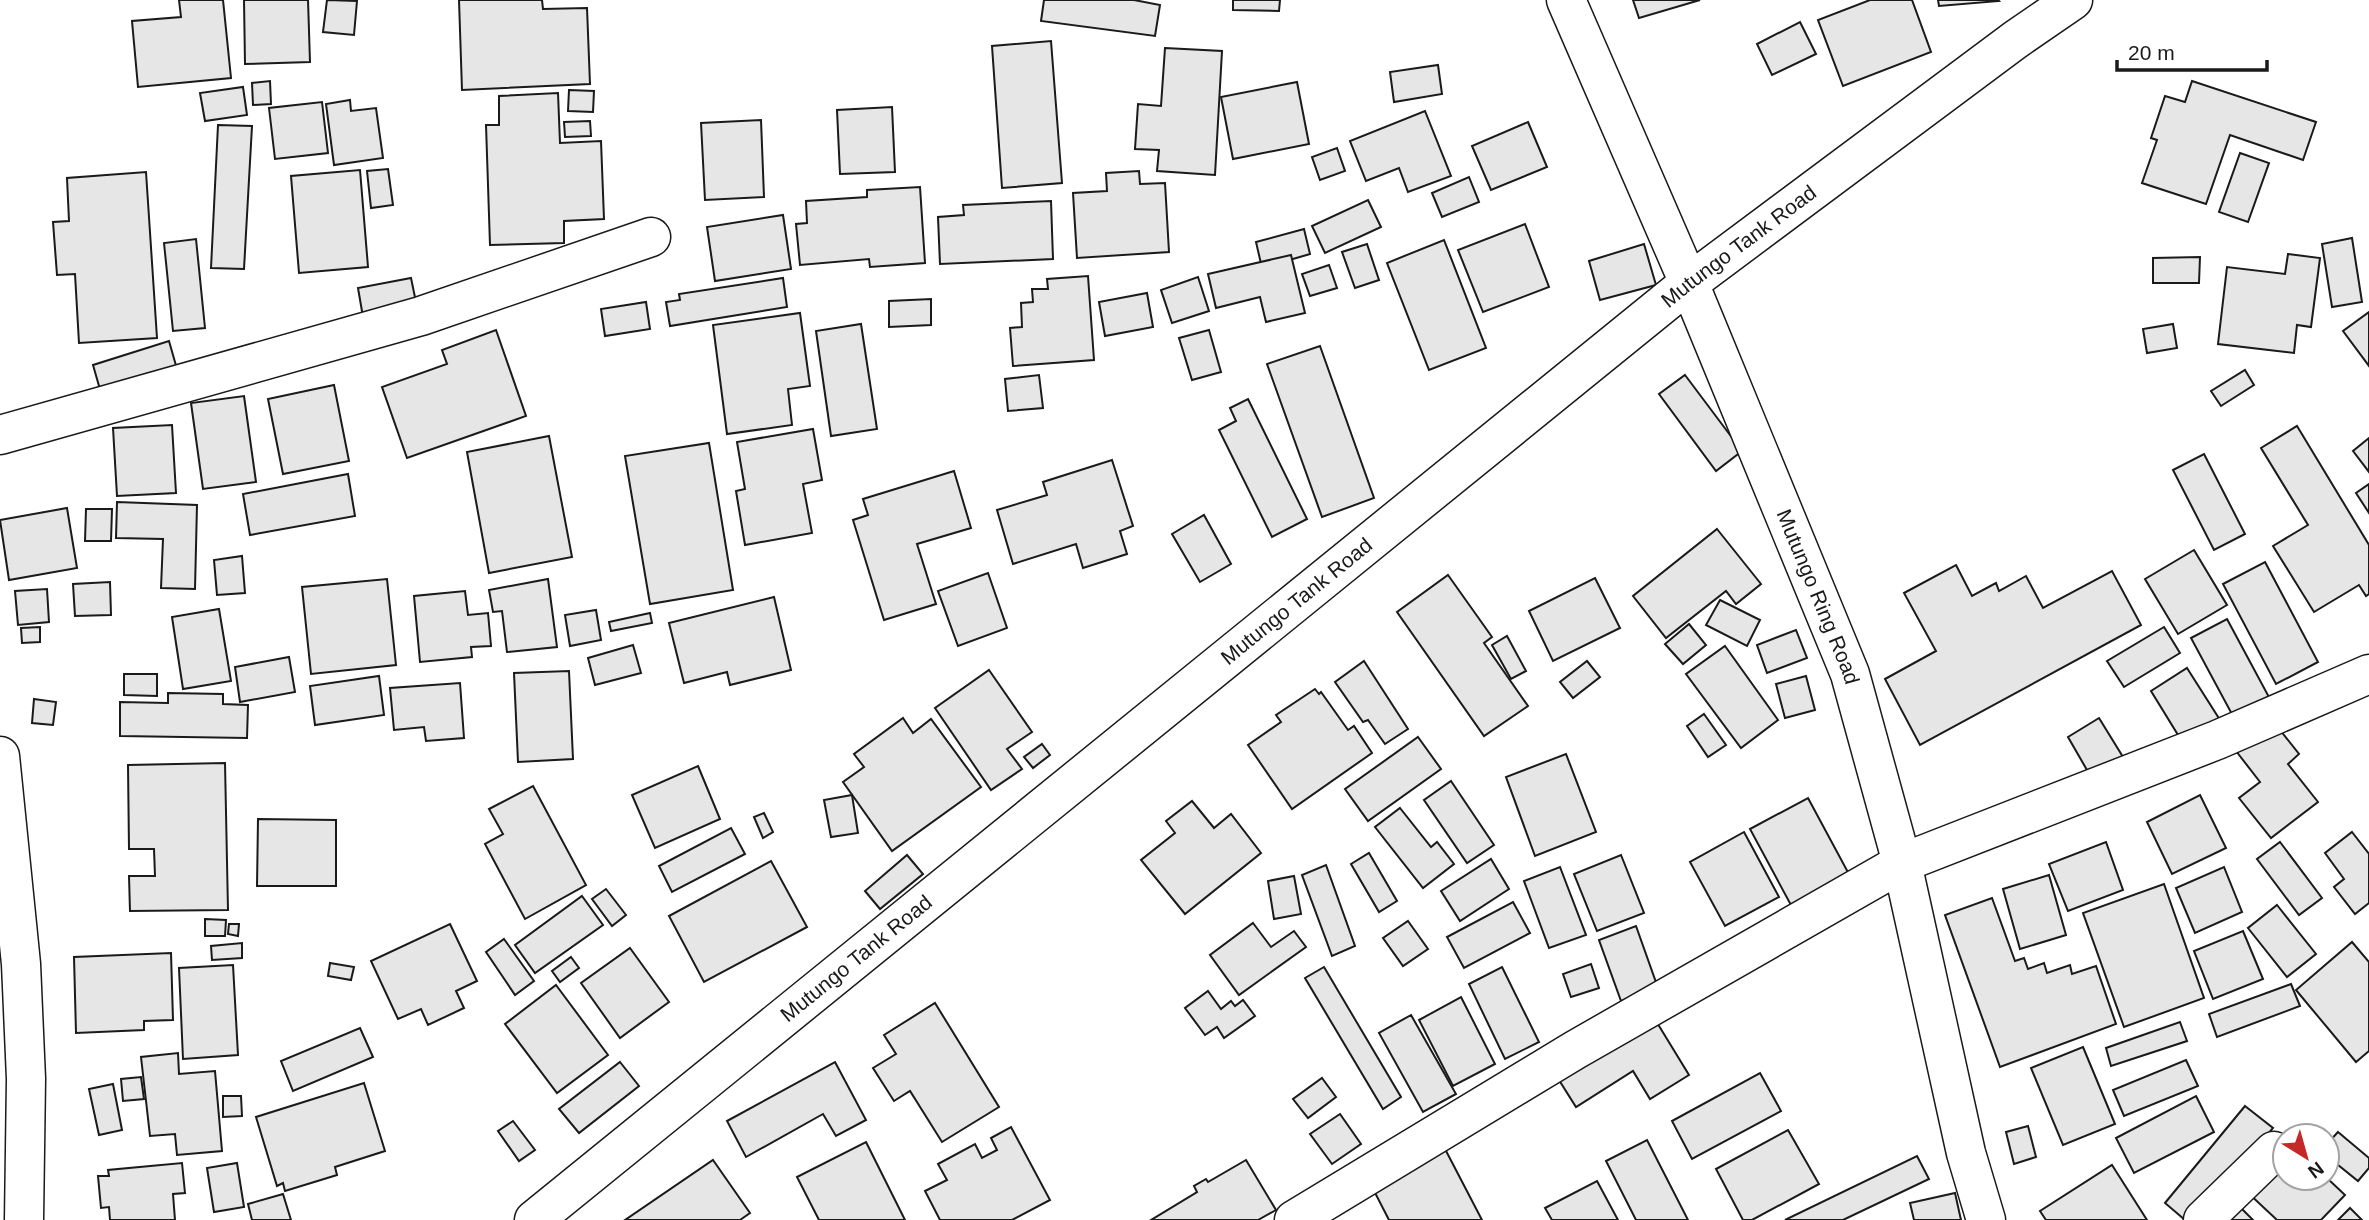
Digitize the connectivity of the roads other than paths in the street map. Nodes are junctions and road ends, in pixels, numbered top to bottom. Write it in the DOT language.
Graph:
graph roads {
  1 [pos="1566,0"];
  2 [pos="2073,0"];
  3 [pos="651,237"];
  4 [pos="1689,283"];
  5 [pos="0,435"];
  6 [pos="2369,674"];
  7 [pos="0,755"];
  8 [pos="1902,863"];
  9 [pos="2271,1155"];
  10 [pos="545,1216"];
  11 [pos="24,1220"];
  12 [pos="1294,1220"];
  13 [pos="1986,1220"];
  14 [pos="2203,1220"];
  1 -- 4 [label="street, Mutungo Ring Road"];
  2 -- 4 [label="street, Mutungo Tank Road"];
  3 -- 5 [label="street"];
  4 -- 8 [label="street, Mutungo Ring Road"];
  4 -- 10 [label="street, Mutungo Tank Road"];
  6 -- 8 [label="street"];
  7 -- 11 [label="street"];
  8 -- 12 [label="street"];
  8 -- 13 [label="street, Mutungo Ring Road"];
  9 -- 14 [label="street"];
}
